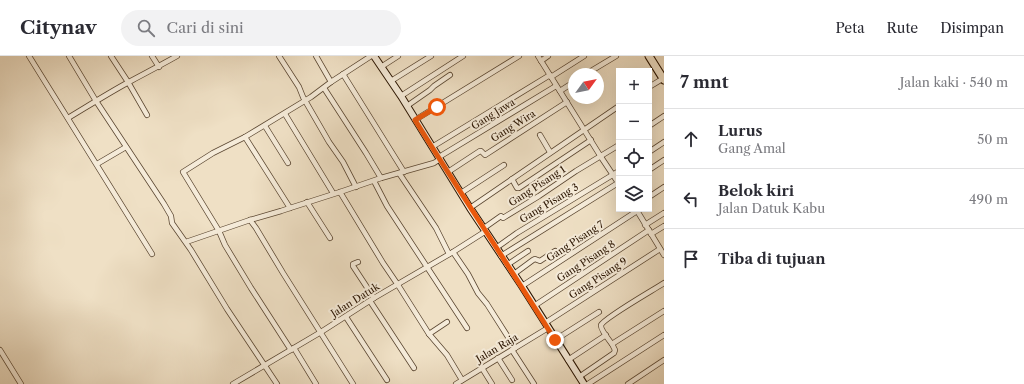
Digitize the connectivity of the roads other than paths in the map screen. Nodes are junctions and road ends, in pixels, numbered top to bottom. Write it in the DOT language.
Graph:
graph roads {
  1 [pos="29,56"];
  2 [pos="69,56"];
  3 [pos="111,56"];
  4 [pos="152,56"];
  5 [pos="177,56"];
  6 [pos="279,56"];
  7 [pos="316,56"];
  8 [pos="398,56"];
  9 [pos="431,56"];
  10 [pos="463,56"];
  11 [pos="519,56"];
  12 [pos="538,56"];
  13 [pos="548,56"];
  14 [pos="584,56"];
  15 [pos="616,56"];
  16 [pos="650,56"];
  17 [pos="373,57"];
  18 [pos="541,61"];
  19 [pos="159,67"];
  20 [pos="381,67"];
  21 [pos="596,68"];
  22 [pos="343,74"];
  23 [pos="450,75"];
  24 [pos="551,76"];
  25 [pos="664,79"];
  26 [pos="128,82"];
  27 [pos="331,82"];
  28 [pos="391,82"];
  29 [pos="652,85"];
  30 [pos="556,86"];
  31 [pos="568,86"];
  32 [pos="324,88"];
  33 [pos="560,91"];
  34 [pos="401,96"];
  35 [pos="96,100"];
  36 [pos="306,101"];
  37 [pos="567,102"];
  38 [pos="407,106"];
  39 [pos="616,108"];
  40 [pos="285,114"];
  41 [pos="147,115"];
  42 [pos="664,116"];
  43 [pos="68,118"];
  44 [pos="415,120"];
  45 [pos="652,124"];
  46 [pos="265,126"];
  47 [pos="584,129"];
  48 [pos="540,135"];
  49 [pos="245,137"];
  50 [pos="591,140"];
  51 [pos="664,142"];
  52 [pos="126,147"];
  53 [pos="432,147"];
  54 [pos="616,147"];
  55 [pos="652,150"];
  56 [pos="550,152"];
  57 [pos="601,157"];
  58 [pos="438,160"];
  59 [pos="664,160"];
  60 [pos="288,163"];
  61 [pos="97,164"];
  62 [pos="504,165"];
  63 [pos="652,168"];
  64 [pos="448,172"];
  65 [pos="616,172"];
  66 [pos="402,173"];
  67 [pos="613,174"];
  68 [pos="380,178"];
  69 [pos="512,179"];
  70 [pos="616,179"];
  71 [pos="374,181"];
  72 [pos="616,184"];
  73 [pos="356,187"];
  74 [pos="664,187"];
  75 [pos="340,192"];
  76 [pos="333,193"];
  77 [pos="461,193"];
  78 [pos="652,195"];
  79 [pos="307,202"];
  80 [pos="290,208"];
  81 [pos="470,208"];
  82 [pos="634,212"];
  83 [pos="638,212"];
  84 [pos="664,213"];
  85 [pos="250,220"];
  86 [pos="646,226"];
  87 [pos="664,226"];
  88 [pos="485,230"];
  89 [pos="219,231"];
  90 [pos="650,232"];
  91 [pos="330,238"];
  92 [pos="186,242"];
  93 [pos="496,248"];
  94 [pos="528,251"];
  95 [pos="555,251"];
  96 [pos="662,251"];
  97 [pos="451,253"];
  98 [pos="152,254"];
  99 [pos="501,256"];
  100 [pos="358,262"];
  101 [pos="507,265"];
  102 [pos="428,268"];
  103 [pos="514,274"];
  104 [pos="664,283"];
  105 [pos="398,285"];
  106 [pos="522,286"];
  107 [pos="372,300"];
  108 [pos="534,306"];
  109 [pos="664,310"];
  110 [pos="599,312"];
  111 [pos="346,316"];
  112 [pos="447,322"];
  113 [pos="546,326"];
  114 [pos="467,328"];
  115 [pos="321,332"];
  116 [pos="429,334"];
  117 [pos="606,335"];
  118 [pos="664,335"];
  119 [pos="555,340"];
  120 [pos="612,344"];
  121 [pos="292,349"];
  122 [pos="513,349"];
  123 [pos="0,350"];
  124 [pos="498,358"];
  125 [pos="568,360"];
  126 [pos="664,360"];
  127 [pos="265,365"];
  128 [pos="414,368"];
  129 [pos="482,368"];
  130 [pos="579,377"];
  131 [pos="387,380"];
  132 [pos="512,380"];
  133 [pos="459,383"];
  134 [pos="21,384"];
  135 [pos="234,384"];
  136 [pos="277,384"];
  137 [pos="316,384"];
  138 [pos="354,384"];
  139 [pos="492,384"];
  140 [pos="534,384"];
  141 [pos="584,384"];
  142 [pos="588,384"];
  143 [pos="628,384"];
  1 -- 43 [label="street"];
  2 -- 35 [label="street"];
  3 -- 26 [label="street"];
  4 -- 19 [label="street"];
  5 -- 19 [label="street"];
  6 -- 36 [label="street"];
  7 -- 27 [label="street"];
  8 -- 20 [label="street"];
  9 -- 28 [label="street"];
  10 -- 34 [label="street"];
  11 -- 44 [label="street"];
  12 -- 18 [label="street"];
  13 -- 18 [label="street"];
  14 -- 24 [label="street"];
  15 -- 21 [label="street"];
  16 -- 25 [label="main road"];
  17 -- 20 [label="street"];
  17 -- 22 [label="street"];
  18 -- 24 [label="street"];
  19 -- 26 [label="street"];
  20 -- 28 [label="street"];
  22 -- 27 [label="street"];
  22 -- 66 [label="street"];
  23 -- 38 [label="street"];
  24 -- 30 [label="street"];
  24 -- 53 [label="street"];
  25 -- 29 [label="street"];
  26 -- 35 [label="street"];
  26 -- 41 [label="street"];
  27 -- 32 [label="street"];
  28 -- 34 [label="street"];
  30 -- 33 [label="street"];
  30 -- 58 [label="street, Gang Jawa"];
  31 -- 33 [label="street"];
  32 -- 36 [label="street"];
  32 -- 68 [label="street"];
  33 -- 37 [label="street"];
  34 -- 38 [label="street"];
  35 -- 43 [label="street"];
  35 -- 52 [label="street"];
  36 -- 40 [label="street"];
  36 -- 73 [label="street"];
  37 -- 47 [label="street"];
  37 -- 64 [label="street, Gang Wira"];
  38 -- 44 [label="street"];
  39 -- 47 [label="street"];
  40 -- 46 [label="street"];
  40 -- 76 [label="street"];
  42 -- 45 [label="street"];
  43 -- 61 [label="street"];
  44 -- 53 [label="street"];
  46 -- 49 [label="street"];
  46 -- 60 [label="street"];
  47 -- 50 [label="street"];
  47 -- 56 [label="street"];
  48 -- 56 [label="street"];
  49 -- 80 [label="street"];
  49 -- 89 [label="street"];
  50 -- 57 [label="street"];
  50 -- 69 [label="street"];
  51 -- 55 [label="street"];
  52 -- 61 [label="street"];
  52 -- 92 [label="street"];
  53 -- 58 [label="street"];
  54 -- 57 [label="street, Gang Pisang 1"];
  56 -- 69 [label="street"];
  57 -- 67 [label="street"];
  57 -- 88 [label="street, Gang Pisang 1"];
  58 -- 64 [label="street"];
  58 -- 66 [label="street, Gang Jawa"];
  59 -- 63 [label="street"];
  61 -- 98 [label="street"];
  62 -- 77 [label="street"];
  64 -- 77 [label="street"];
  65 -- 67 [label="street, Gang Pisang 3"];
  66 -- 68 [label="street, Gang Jawa"];
  66 -- 97 [label="street"];
  67 -- 70 [label="street"];
  67 -- 93 [label="street, Gang Pisang 3"];
  68 -- 71 [label="street, Gang Jawa"];
  69 -- 81 [label="street"];
  71 -- 73 [label="street, Gang Jawa"];
  71 -- 102 [label="street"];
  72 -- 99 [label="street"];
  73 -- 75 [label="street, Gang Jawa"];
  74 -- 78 [label="street"];
  75 -- 76 [label="street, Gang Jawa"];
  75 -- 105 [label="street"];
  76 -- 79 [label="street, Gang Jawa"];
  77 -- 81 [label="street"];
  79 -- 80 [label="street, Gang Jawa"];
  79 -- 91 [label="street"];
  80 -- 85 [label="street, Gang Jawa"];
  81 -- 88 [label="street"];
  82 -- 106 [label="street, Gang Pisang 7"];
  83 -- 86 [label="street"];
  84 -- 86 [label="street"];
  85 -- 89 [label="street, Gang Jawa"];
  85 -- 115 [label="street"];
  86 -- 90 [label="street"];
  87 -- 90 [label="street, Gang Pisang 8"];
  88 -- 93 [label="street"];
  88 -- 97 [label="street, Jalan Datuk"];
  89 -- 92 [label="street, Gang Jawa"];
  89 -- 121 [label="street"];
  90 -- 96 [label="street"];
  90 -- 108 [label="street, Gang Pisang 8"];
  92 -- 127 [label="street"];
  93 -- 99 [label="street"];
  94 -- 101 [label="street"];
  95 -- 103 [label="street"];
  96 -- 113 [label="street, Gang Pisang 9"];
  97 -- 102 [label="street, Jalan Datuk"];
  97 -- 122 [label="street"];
  99 -- 101 [label="street"];
  100 -- 107 [label="street"];
  101 -- 103 [label="street"];
  102 -- 105 [label="street, Jalan Datuk"];
  102 -- 114 [label="street"];
  103 -- 106 [label="street"];
  104 -- 117 [label="street"];
  105 -- 107 [label="street, Jalan Datuk"];
  105 -- 116 [label="street"];
  106 -- 108 [label="street"];
  107 -- 111 [label="street, Jalan Datuk"];
  107 -- 128 [label="street"];
  108 -- 113 [label="street"];
  109 -- 120 [label="street"];
  110 -- 119 [label="street"];
  111 -- 115 [label="street, Jalan Datuk"];
  111 -- 131 [label="street"];
  112 -- 116 [label="street"];
  113 -- 119 [label="street"];
  113 -- 122 [label="street, Jalan Raja"];
  115 -- 121 [label="street, Jalan Datuk"];
  115 -- 138 [label="street"];
  116 -- 133 [label="street"];
  117 -- 120 [label="street"];
  117 -- 125 [label="street"];
  118 -- 142 [label="street"];
  119 -- 125 [label="street"];
  120 -- 130 [label="street"];
  121 -- 127 [label="street, Jalan Datuk"];
  121 -- 137 [label="street"];
  122 -- 124 [label="street, Jalan Raja"];
  122 -- 140 [label="street"];
  123 -- 134 [label="street"];
  124 -- 129 [label="street, Jalan Raja"];
  124 -- 132 [label="street"];
  125 -- 130 [label="street"];
  126 -- 143 [label="street"];
  127 -- 135 [label="street, Jalan Datuk"];
  127 -- 136 [label="street"];
  129 -- 133 [label="street, Jalan Raja"];
  129 -- 139 [label="street"];
  130 -- 141 [label="street"];
}
